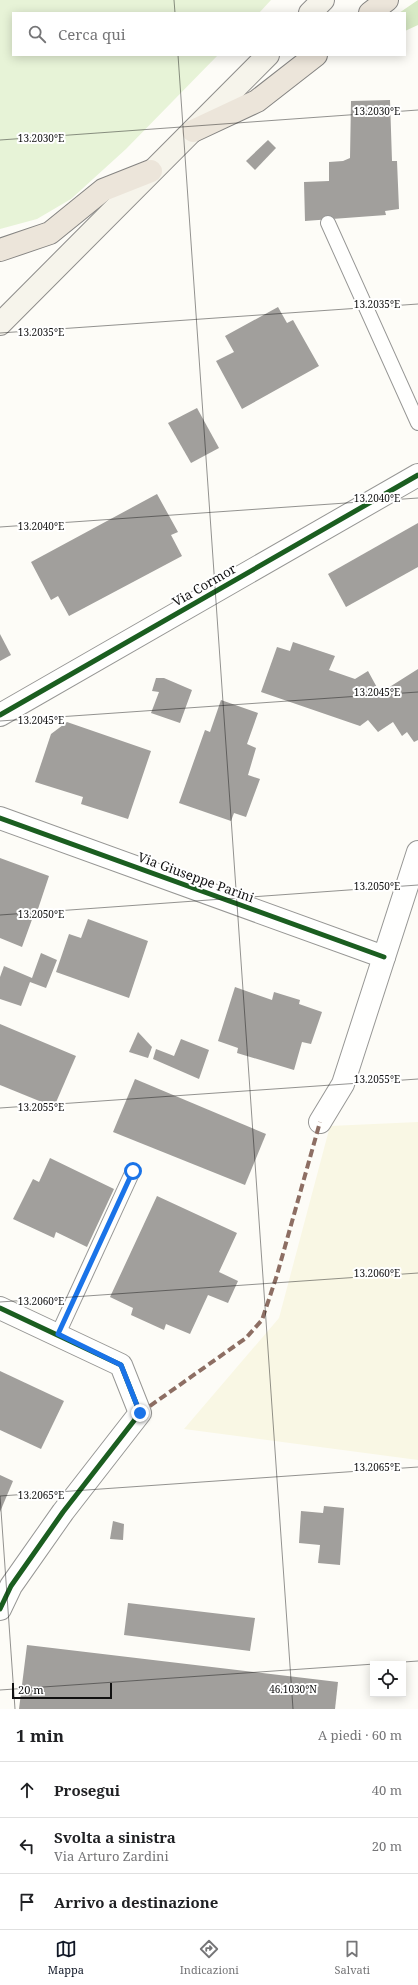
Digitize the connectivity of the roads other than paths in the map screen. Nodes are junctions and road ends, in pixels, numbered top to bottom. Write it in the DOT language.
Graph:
graph roads {
  1 [pos="322,0"];
  2 [pos="387,0"];
  3 [pos="311,12"];
  4 [pos="371,12"];
  5 [pos="267,56"];
  6 [pos="315,56"];
  7 [pos="192,131"];
  8 [pos="151,171"];
  9 [pos="328,223"];
  10 [pos="0,250"];
  11 [pos="0,324"];
  12 [pos="418,423"];
  13 [pos="418,475"];
  14 [pos="0,715"];
  15 [pos="0,818"];
  16 [pos="418,852"];
  17 [pos="384,957"];
  18 [pos="320,1122"];
  19 [pos="133,1171"];
  20 [pos="0,1308"];
  21 [pos="58,1334"];
  22 [pos="0,1609"];
  1 -- 3 [label="main road"];
  2 -- 4 [label="highway"];
  5 -- 7 [label="main road"];
  6 -- 7 [label="highway"];
  7 -- 8 [label="main road"];
  8 -- 10 [label="highway"];
  8 -- 11 [label="main road"];
  9 -- 12 [label="lane"];
  13 -- 14 [label="street, Via Cormor"];
  15 -- 17 [label="street, Via Giuseppe Parini"];
  16 -- 17 [label="street"];
  17 -- 18 [label="street"];
  19 -- 21 [label="lane"];
  20 -- 21 [label="street"];
  21 -- 22 [label="street"];
}
